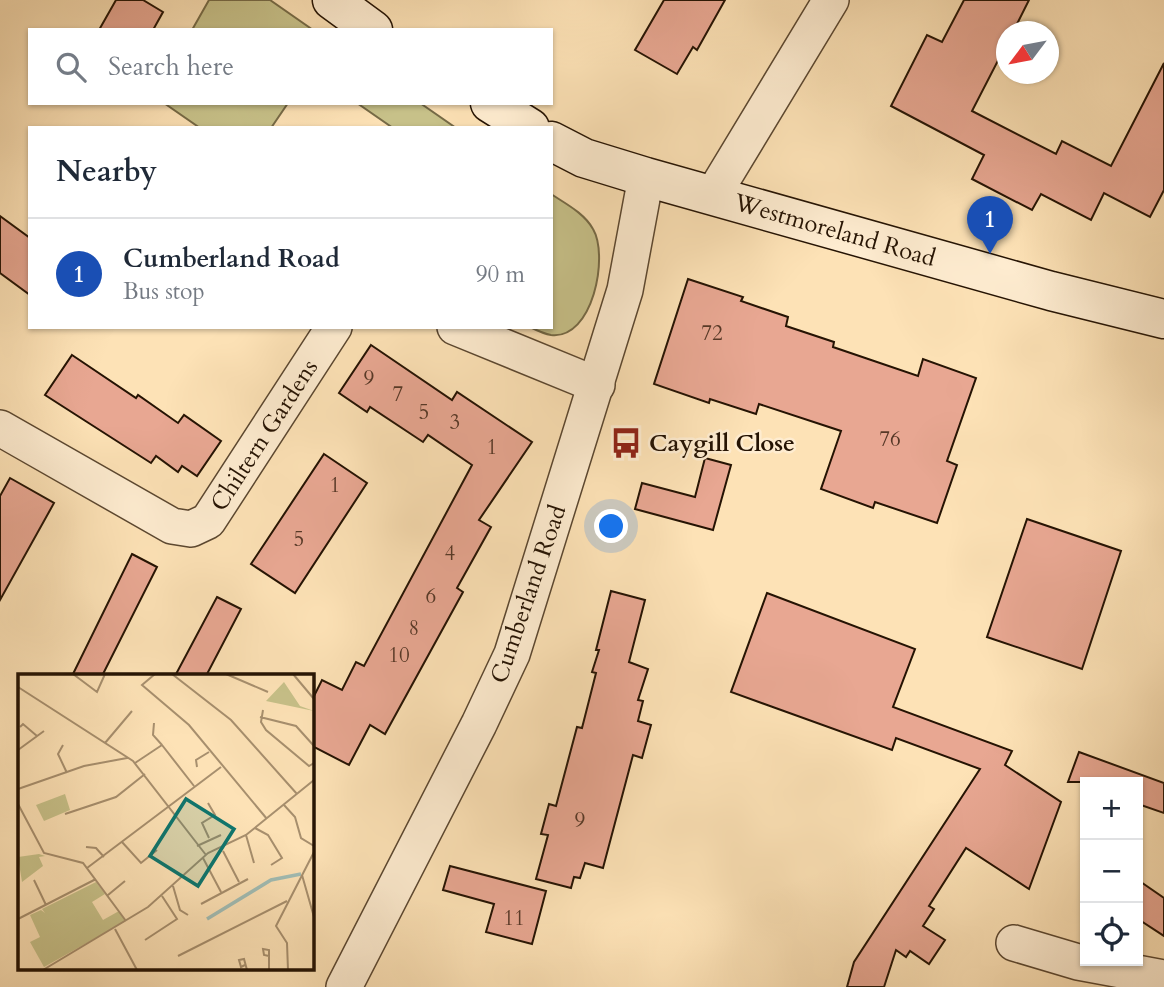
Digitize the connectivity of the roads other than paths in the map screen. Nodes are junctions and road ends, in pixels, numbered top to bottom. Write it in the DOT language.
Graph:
graph roads {
  1 [pos="332,0"];
  2 [pos="831,0"];
  3 [pos="370,28"];
  4 [pos="493,105"];
  5 [pos="527,126"];
  6 [pos="553,142"];
  7 [pos="646,177"];
  8 [pos="713,195"];
  9 [pos="1164,319"];
  10 [pos="333,329"];
  11 [pos="460,329"];
  12 [pos="597,385"];
  13 [pos="0,428"];
  14 [pos="1014,943"];
  15 [pos="1164,978"];
  16 [pos="344,987"];
  1 -- 3 [label="main road"];
  2 -- 8 [label="street"];
  4 -- 5 [label="main road"];
  6 -- 7 [label="main road, Westmoreland Road"];
  7 -- 8 [label="main road, Westmoreland Road"];
  7 -- 12 [label="street, Cumberland Road"];
  8 -- 9 [label="main road, Westmoreland Road"];
  10 -- 13 [label="street, Chiltern Gardens"];
  11 -- 12 [label="street"];
  12 -- 16 [label="street, Cumberland Road"];
  14 -- 15 [label="street"];
}
